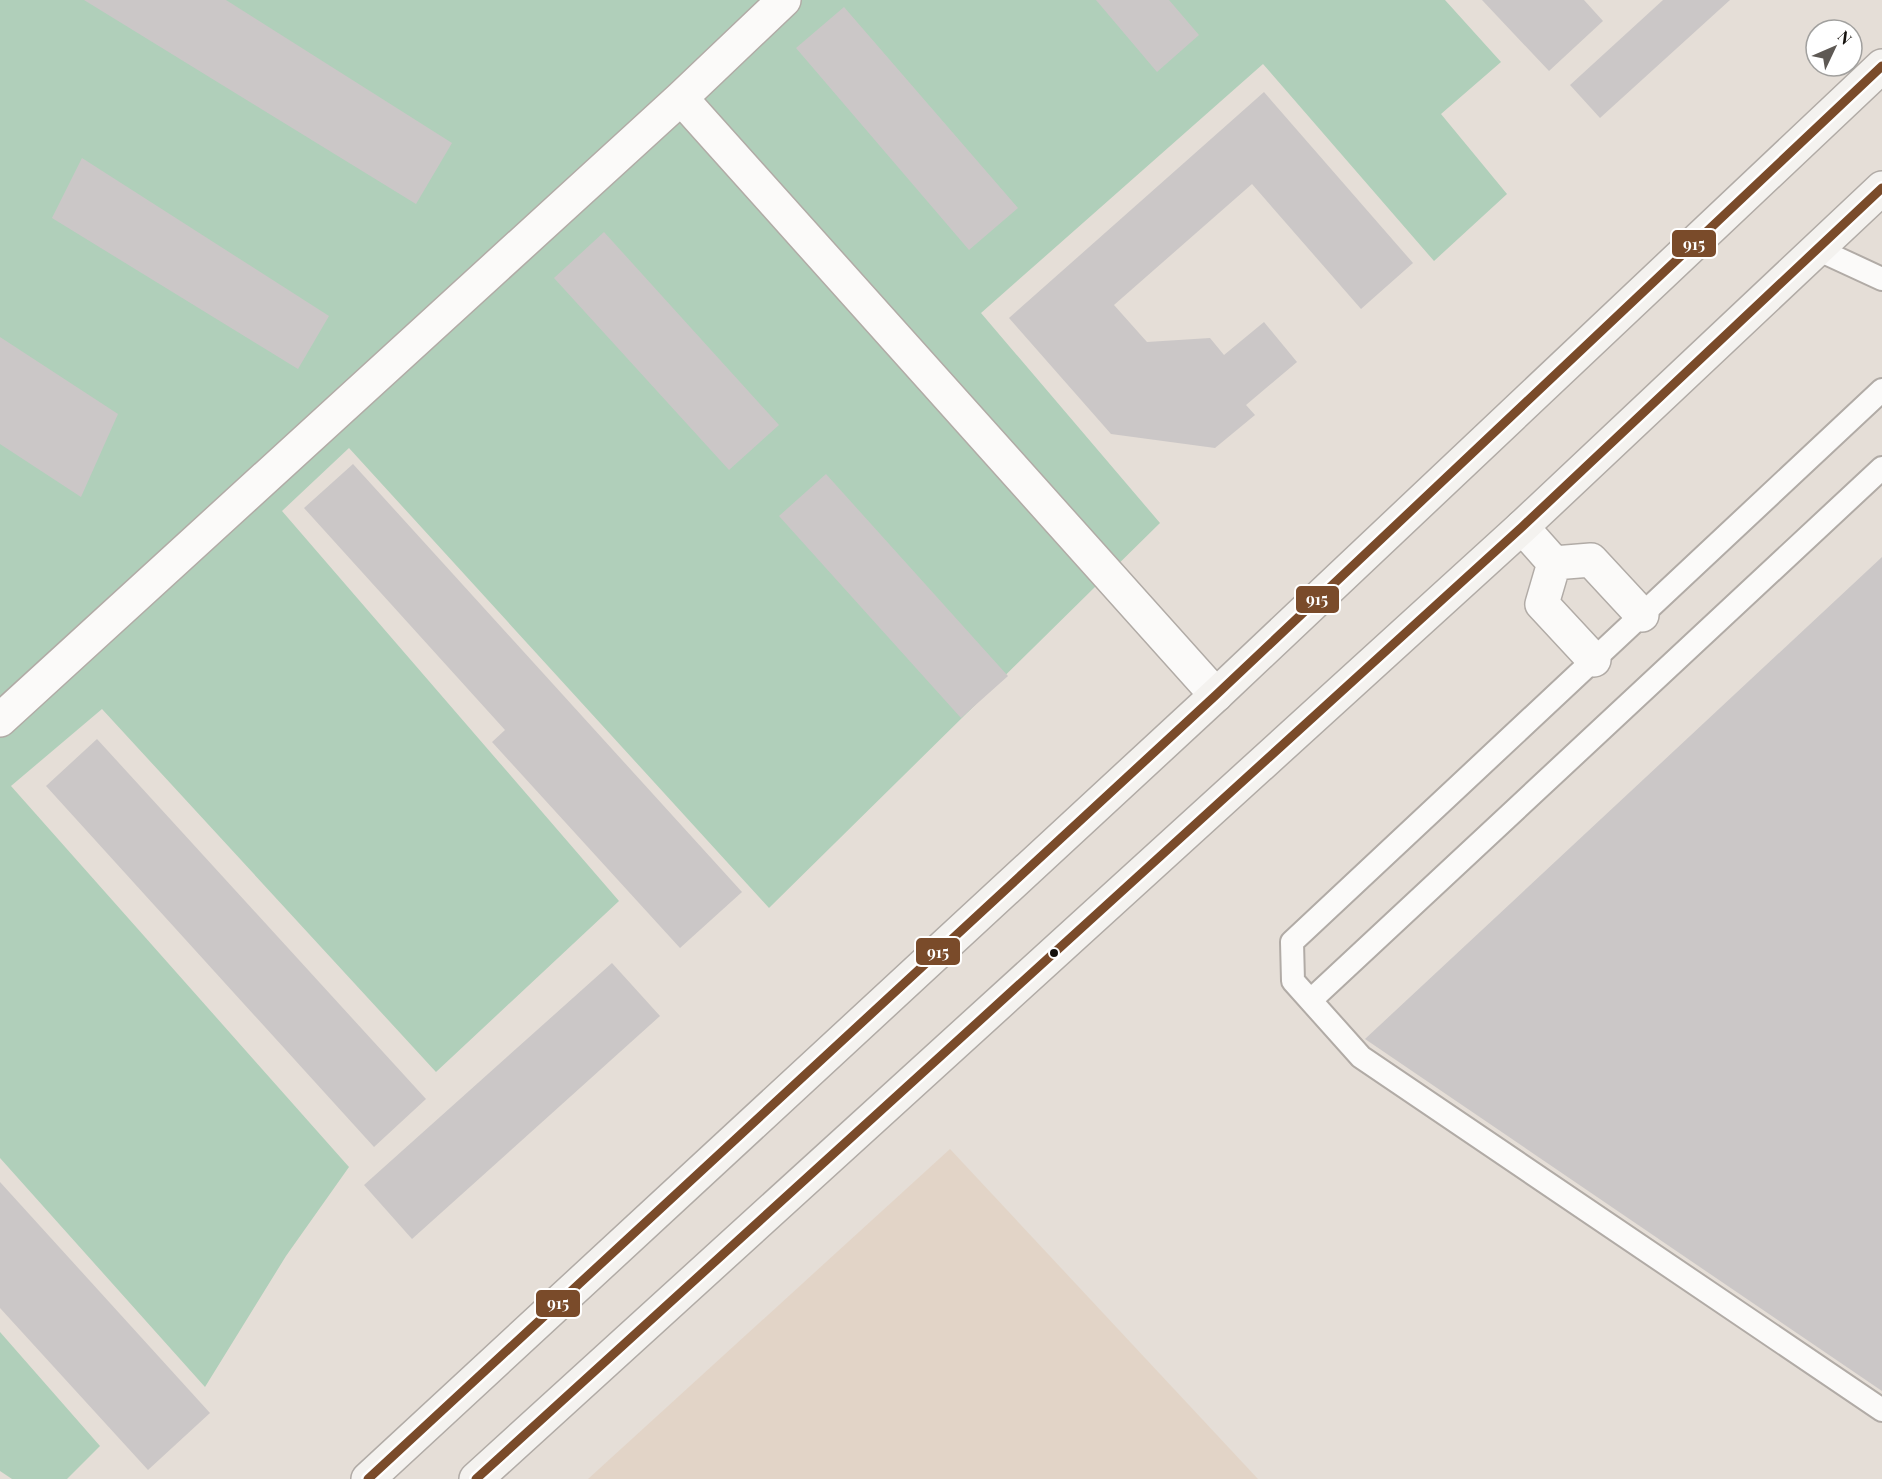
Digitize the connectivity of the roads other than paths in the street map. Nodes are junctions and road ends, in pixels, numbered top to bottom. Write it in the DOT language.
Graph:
graph roads {
  1 [pos="784,0"];
  2 [pos="1882,66"];
  3 [pos="681,98"];
  4 [pos="1882,188"];
  5 [pos="1817,249"];
  6 [pos="1882,279"];
  7 [pos="1882,390"];
  8 [pos="1882,468"];
  9 [pos="1522,527"];
  10 [pos="1554,563"];
  11 [pos="1642,615"];
  12 [pos="1594,660"];
  13 [pos="1216,695"];
  14 [pos="0,720"];
  15 [pos="1311,1000"];
  16 [pos="1882,1410"];
  17 [pos="368,1479"];
  18 [pos="476,1479"];
  1 -- 3 [label="street"];
  2 -- 13 [label="main road"];
  3 -- 13 [label="street"];
  3 -- 14 [label="street"];
  4 -- 5 [label="main road"];
  5 -- 6 [label="lane"];
  5 -- 9 [label="main road"];
  7 -- 11 [label="lane"];
  8 -- 15 [label="lane"];
  9 -- 10 [label="street"];
  9 -- 18 [label="main road"];
  10 -- 11 [label="street"];
  10 -- 12 [label="street"];
  11 -- 12 [label="lane"];
  12 -- 15 [label="lane"];
  13 -- 17 [label="main road"];
  15 -- 16 [label="lane"];
}
